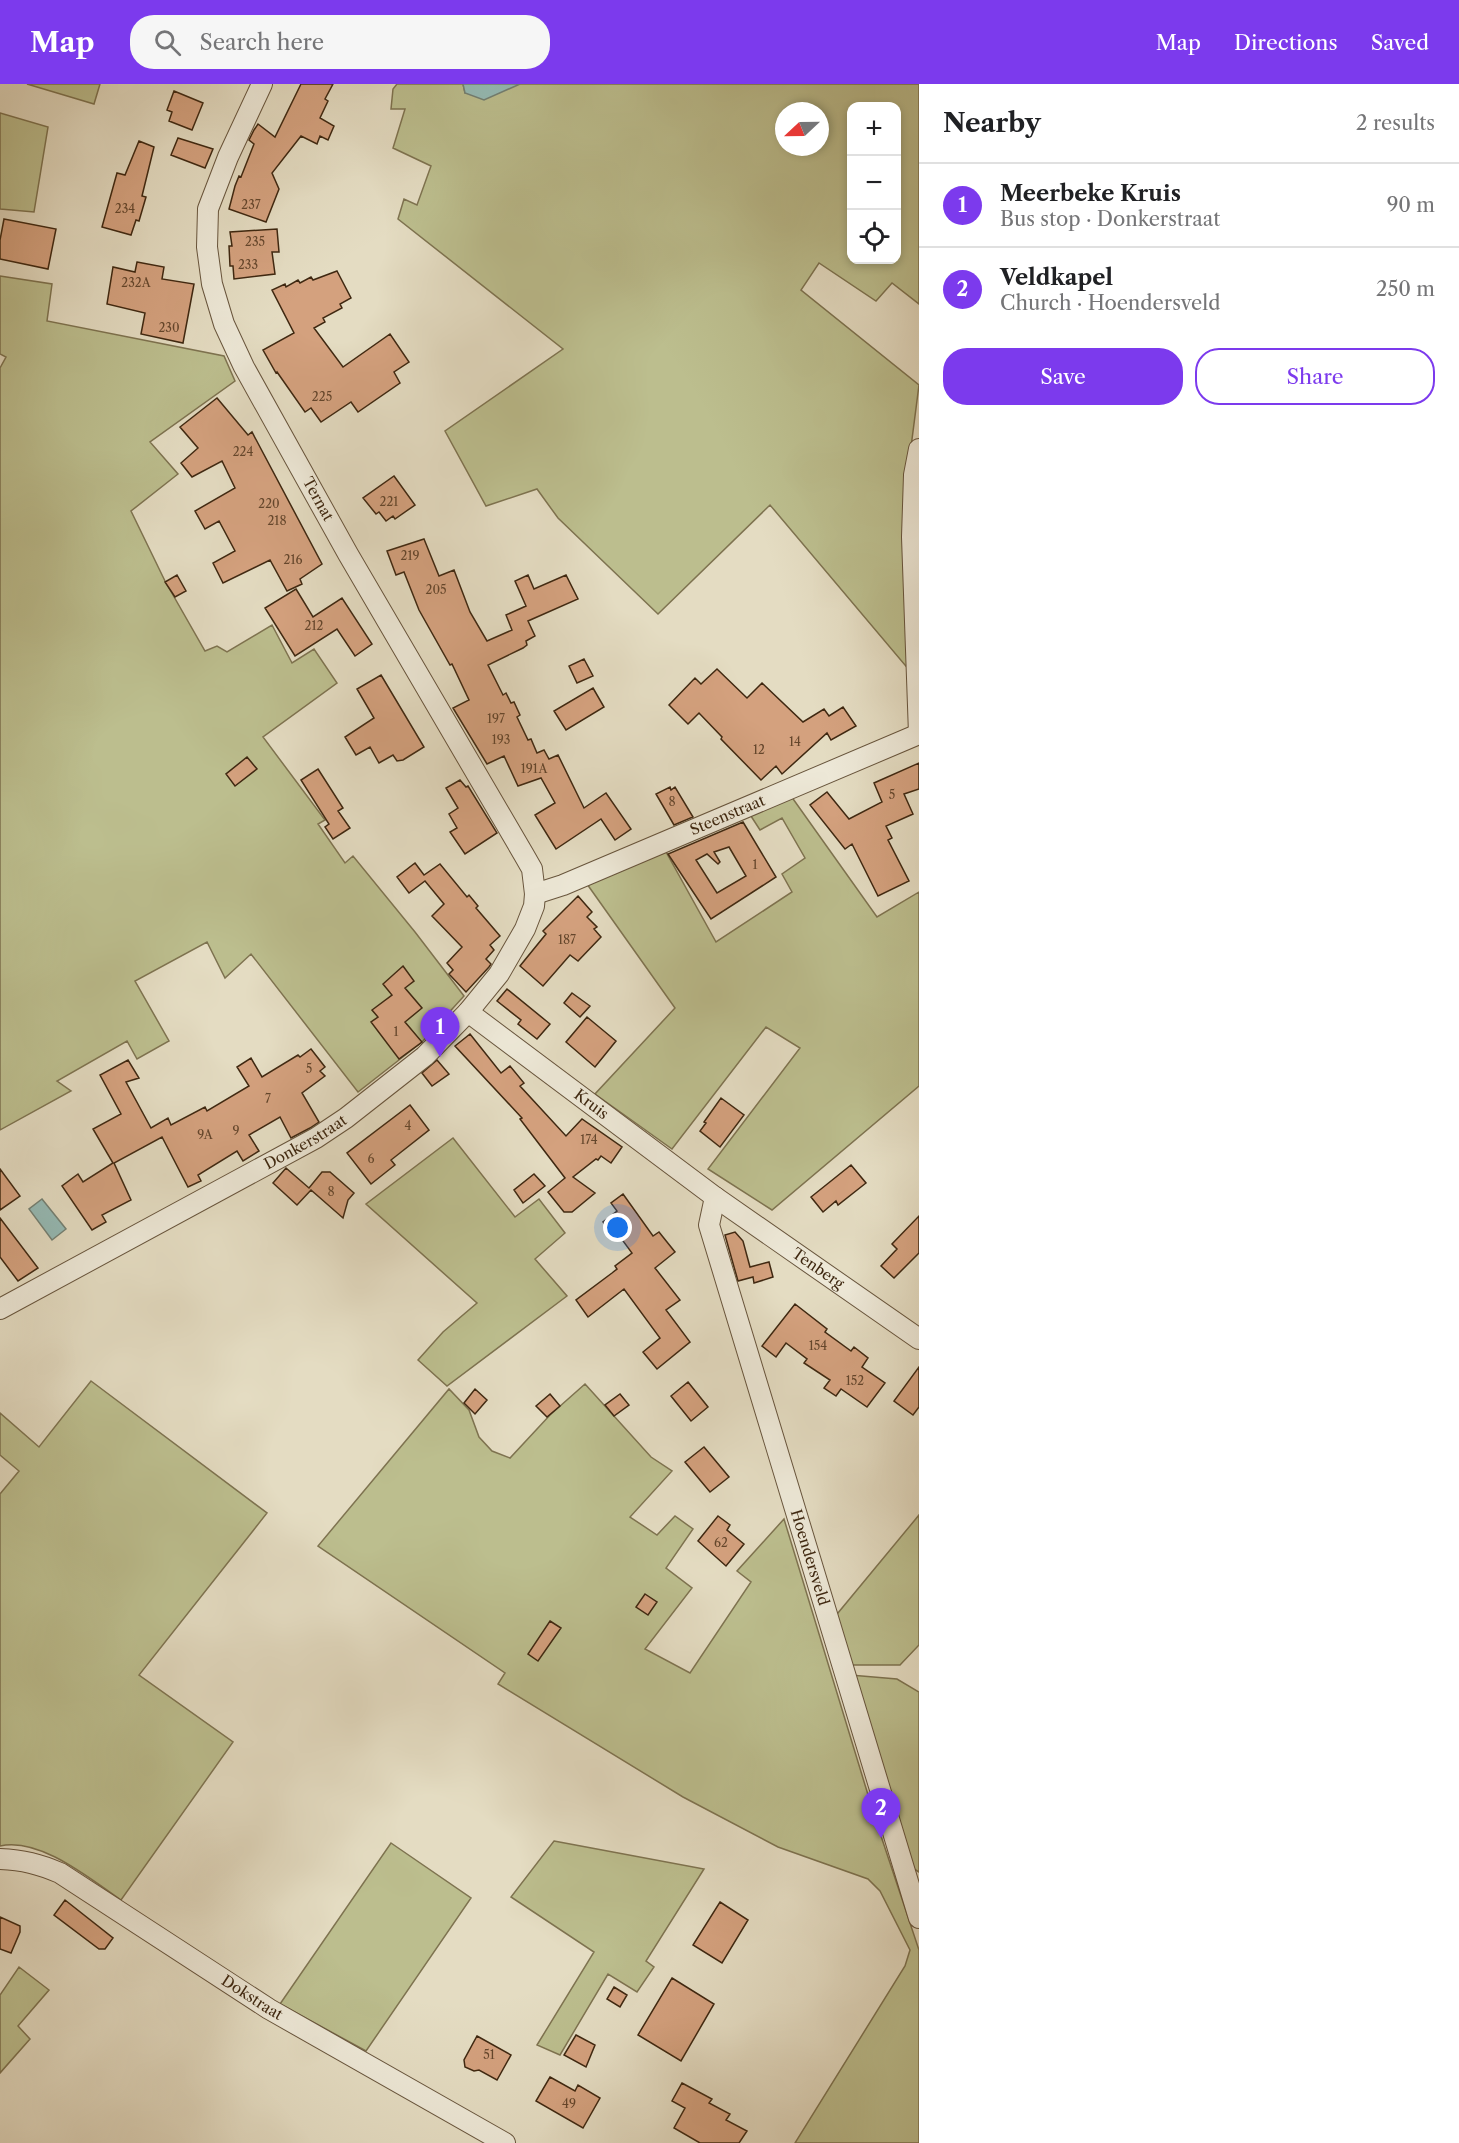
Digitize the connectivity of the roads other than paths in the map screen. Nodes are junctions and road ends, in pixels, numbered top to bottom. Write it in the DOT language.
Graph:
graph roads {
  1 [pos="262,84"];
  2 [pos="919,448"];
  3 [pos="919,734"];
  4 [pos="535,894"];
  5 [pos="468,1012"];
  6 [pos="715,1197"];
  7 [pos="0,1309"];
  8 [pos="919,1339"];
  9 [pos="0,1859"];
  10 [pos="919,1918"];
  11 [pos="505,2143"];
  1 -- 4 [label="street, Ternat"];
  2 -- 3 [label="street"];
  3 -- 4 [label="street, Steenstraat"];
  4 -- 5 [label="street, Donkerstraat"];
  5 -- 6 [label="street, Kruis"];
  5 -- 7 [label="street, Donkerstraat"];
  6 -- 8 [label="street, Tenberg"];
  6 -- 10 [label="street, Hoendersveld"];
  9 -- 11 [label="street, Dokstraat"];
}
